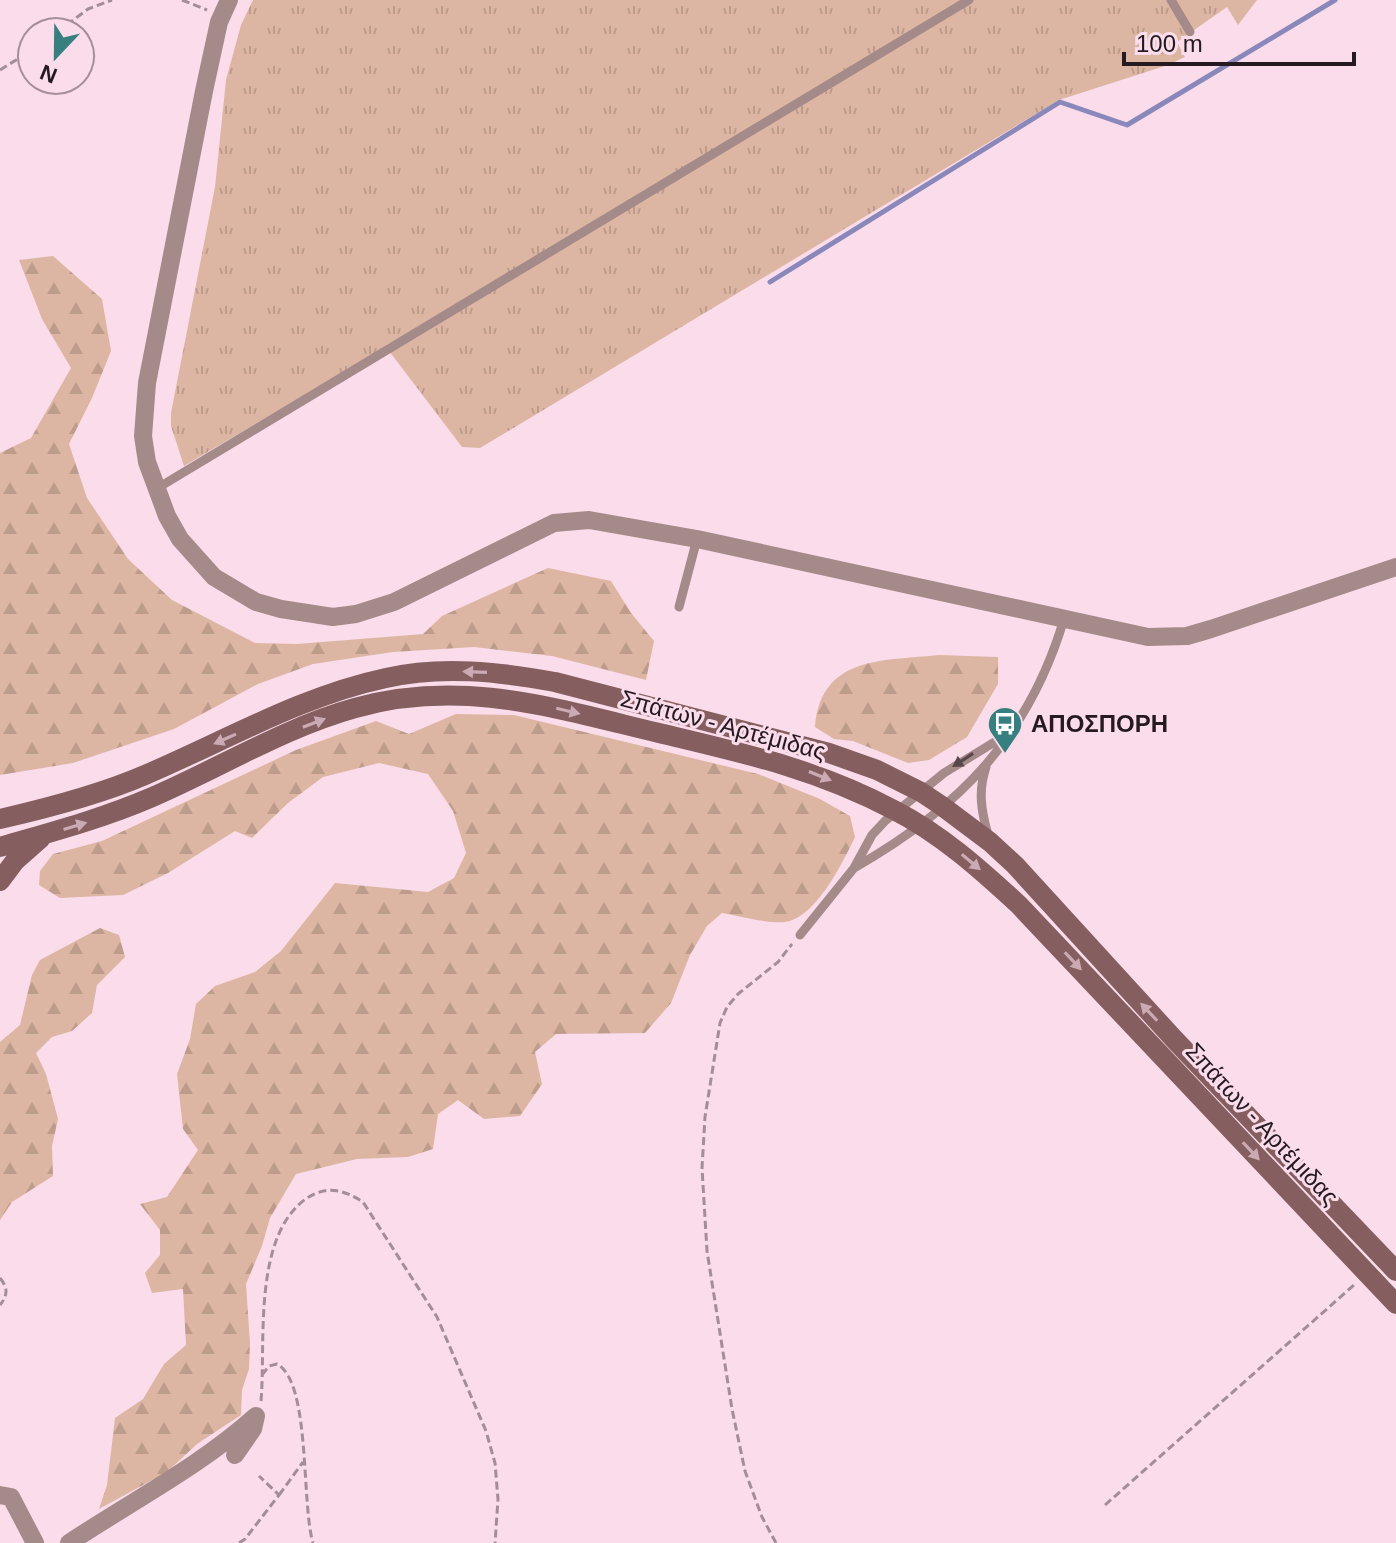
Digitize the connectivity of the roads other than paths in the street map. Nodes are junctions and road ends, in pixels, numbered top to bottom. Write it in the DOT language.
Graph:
graph roads {
  1 [pos="969,0"];
  2 [pos="1171,0"];
  3 [pos="225,8"];
  4 [pos="1190,32"];
  5 [pos="155,489"];
  6 [pos="697,539"];
  7 [pos="1396,567"];
  8 [pos="679,607"];
  9 [pos="1064,619"];
  10 [pos="1009,733"];
  11 [pos="987,765"];
  12 [pos="921,792"];
  13 [pos="942,806"];
  14 [pos="896,811"];
  15 [pos="0,819"];
  16 [pos="919,824"];
  17 [pos="46,835"];
  18 [pos="990,842"];
  19 [pos="0,847"];
  20 [pos="854,868"];
  21 [pos="0,881"];
  22 [pos="800,935"];
  23 [pos="1396,1271"];
  24 [pos="1396,1304"];
  25 [pos="235,1455"];
  26 [pos="0,1495"];
  27 [pos="35,1543"];
  28 [pos="69,1543"];
  1 -- 5 [label="lane"];
  2 -- 4 [label="lane"];
  3 -- 5 [label="street"];
  5 -- 6 [label="street"];
  6 -- 8 [label="lane"];
  6 -- 9 [label="street"];
  7 -- 9 [label="street"];
  9 -- 10 [label="lane"];
  10 -- 11 [label="lane"];
  10 -- 12 [label="lane, one-way"];
  11 -- 13 [label="lane"];
  11 -- 18 [label="lane"];
  12 -- 13 [label="main road, Σπάτων - Αρτέμιδας"];
  12 -- 14 [label="lane"];
  12 -- 15 [label="main road, Σπάτων - Αρτέμιδας, one-way"];
  13 -- 16 [label="lane"];
  13 -- 18 [label="main road, Σπάτων - Αρτέμιδας"];
  14 -- 16 [label="main road, Σπάτων - Αρτέμιδας"];
  17 -- 14 [label="main road, Σπάτων - Αρτέμιδας, one-way"];
  14 -- 20 [label="lane"];
  16 -- 20 [label="lane"];
  16 -- 24 [label="main road, Σπάτων - Αρτέμιδας, one-way"];
  17 -- 19 [label="main road, Σπάτων - Αρτέμιδας"];
  17 -- 21 [label="main road"];
  23 -- 18 [label="main road, Σπάτων - Αρτέμιδας, one-way"];
  20 -- 22 [label="lane"];
  25 -- 28 [label="street"];
  26 -- 27 [label="street"];
}
